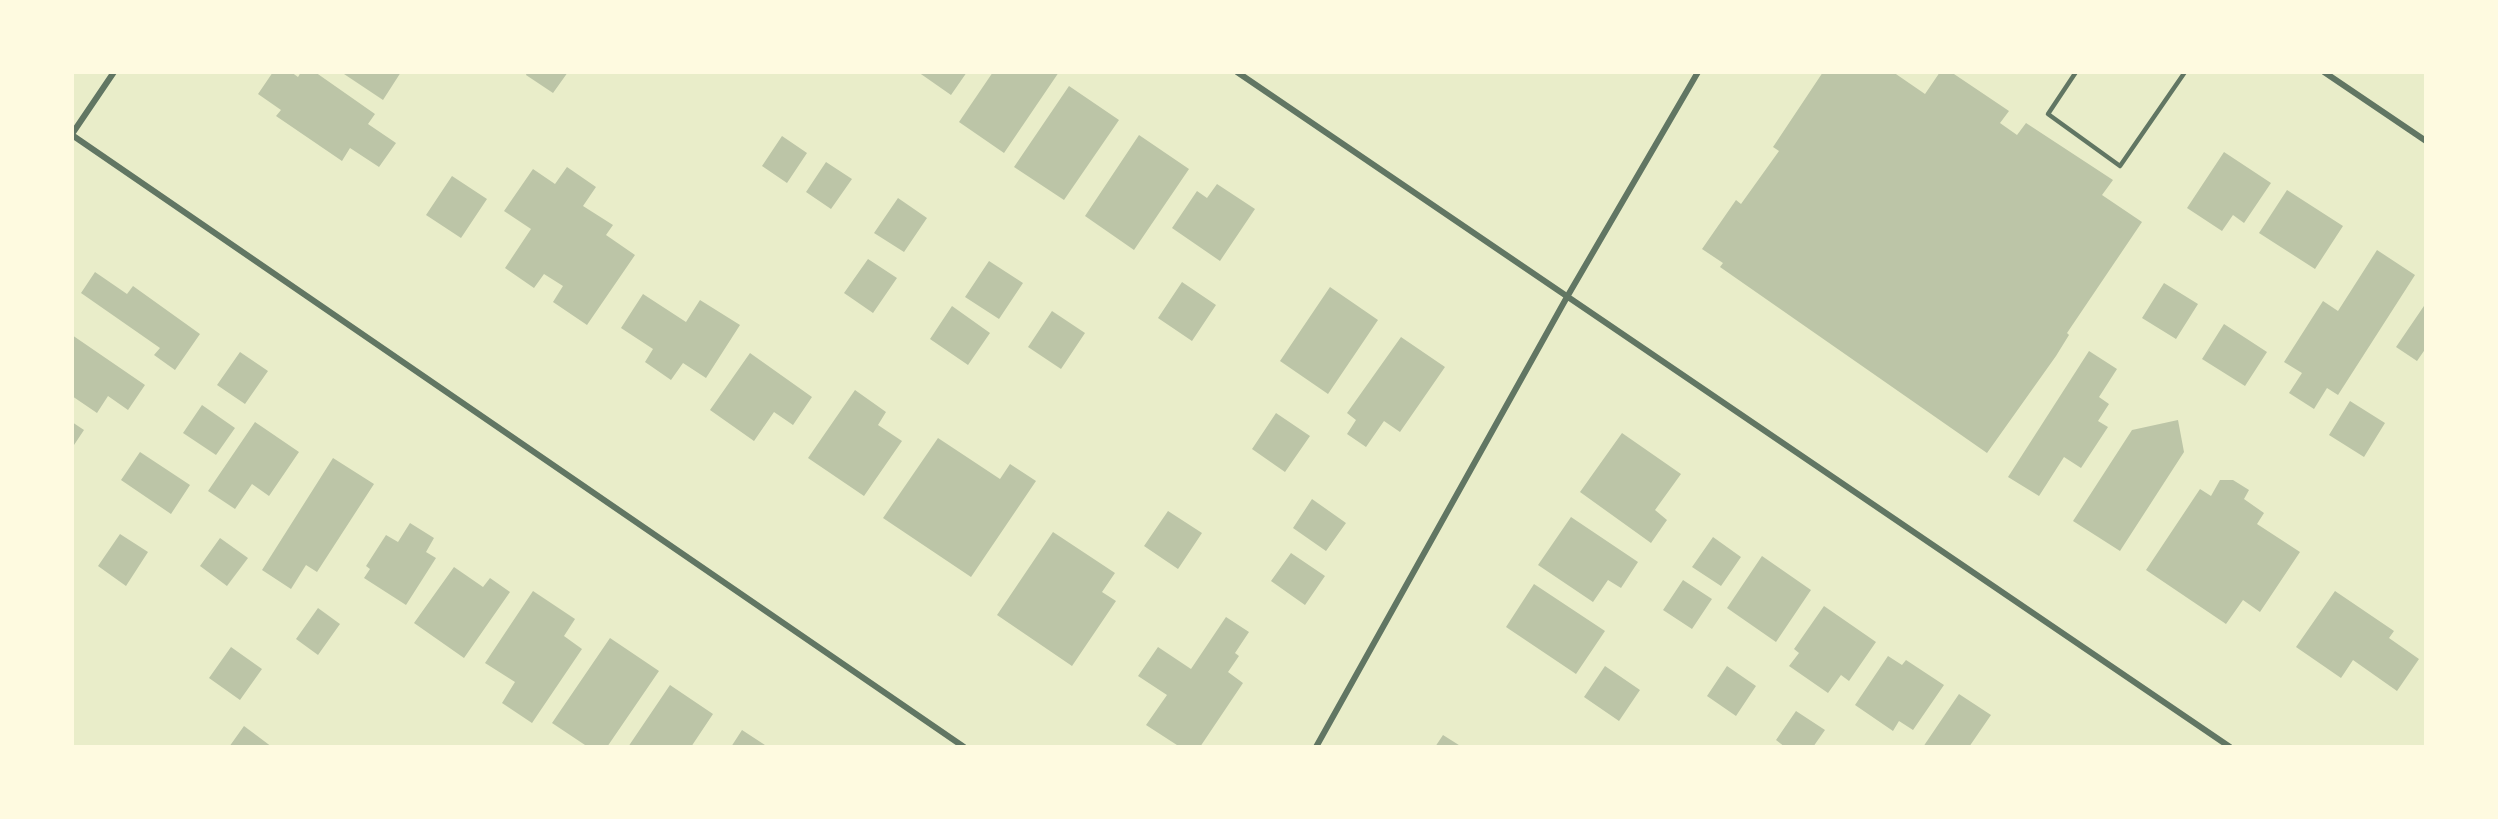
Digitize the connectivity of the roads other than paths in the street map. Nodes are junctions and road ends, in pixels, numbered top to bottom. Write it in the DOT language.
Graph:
graph roads {
  1 [pos="114,72"];
  2 [pos="1237,72"];
  3 [pos="1698,72"];
  4 [pos="2076,72"];
  5 [pos="2185,72"];
  6 [pos="2324,72"];
  7 [pos="72,135"];
  8 [pos="2426,141"];
  9 [pos="1567,297"];
  10 [pos="964,747"];
  11 [pos="1316,747"];
  12 [pos="2230,747"];
  1 -- 7 [label="street"];
  2 -- 9 [label="street"];
  3 -- 9 [label="street"];
  4 -- 5 [label="lane"];
  6 -- 8 [label="street"];
  7 -- 10 [label="street"];
  9 -- 11 [label="street"];
  9 -- 12 [label="street"];
}
